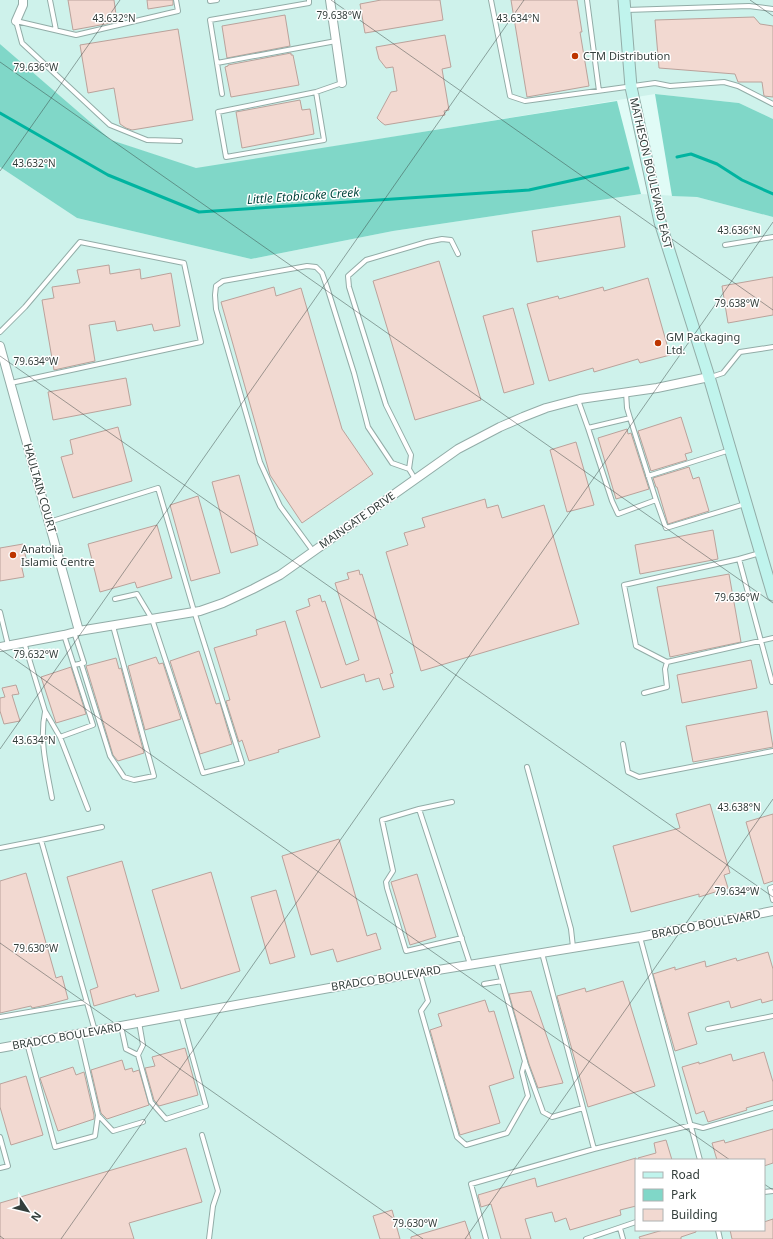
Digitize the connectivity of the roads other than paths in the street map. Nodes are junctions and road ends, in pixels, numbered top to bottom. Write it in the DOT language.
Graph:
graph roads {
  1 [pos="23,0"];
  2 [pos="50,0"];
  3 [pos="176,0"];
  4 [pos="210,0"];
  5 [pos="217,0"];
  6 [pos="309,0"];
  7 [pos="330,0"];
  8 [pos="491,0"];
  9 [pos="587,0"];
  10 [pos="624,5"];
  11 [pos="773,9"];
  12 [pos="16,21"];
  13 [pos="56,30"];
  14 [pos="336,41"];
  15 [pos="217,63"];
  16 [pos="342,83"];
  17 [pos="631,87"];
  18 [pos="599,91"];
  19 [pos="316,92"];
  20 [pos="222,94"];
  21 [pos="773,104"];
  22 [pos="180,141"];
  23 [pos="773,237"];
  24 [pos="724,245"];
  25 [pos="458,254"];
  26 [pos="0,332"];
  27 [pos="0,346"];
  28 [pos="773,347"];
  29 [pos="708,377"];
  30 [pos="11,383"];
  31 [pos="626,392"];
  32 [pos="578,400"];
  33 [pos="630,418"];
  34 [pos="588,428"];
  35 [pos="730,450"];
  36 [pos="409,469"];
  37 [pos="648,476"];
  38 [pos="415,480"];
  39 [pos="656,500"];
  40 [pos="746,504"];
  41 [pos="49,522"];
  42 [pos="313,551"];
  43 [pos="760,553"];
  44 [pos="740,559"];
  45 [pos="773,595"];
  46 [pos="115,599"];
  47 [pos="194,611"];
  48 [pos="0,612"];
  49 [pos="152,619"];
  50 [pos="113,625"];
  51 [pos="77,631"];
  52 [pos="64,635"];
  53 [pos="773,638"];
  54 [pos="762,641"];
  55 [pos="24,642"];
  56 [pos="4,646"];
  57 [pos="667,662"];
  58 [pos="81,663"];
  59 [pos="74,665"];
  60 [pos="772,682"];
  61 [pos="644,693"];
  62 [pos="45,711"];
  63 [pos="60,737"];
  64 [pos="622,744"];
  65 [pos="773,751"];
  66 [pos="527,767"];
  67 [pos="52,798"];
  68 [pos="452,802"];
  69 [pos="88,809"];
  70 [pos="420,809"];
  71 [pos="102,827"];
  72 [pos="40,840"];
  73 [pos="0,848"];
  74 [pos="773,887"];
  75 [pos="773,900"];
  76 [pos="773,911"];
  77 [pos="640,937"];
  78 [pos="462,938"];
  79 [pos="573,947"];
  80 [pos="542,953"];
  81 [pos="496,960"];
  82 [pos="470,965"];
  83 [pos="420,973"];
  84 [pos="502,980"];
  85 [pos="484,984"];
  86 [pos="86,1002"];
  87 [pos="181,1015"];
  88 [pos="773,1016"];
  89 [pos="0,1017"];
  90 [pos="139,1022"];
  91 [pos="121,1026"];
  92 [pos="708,1029"];
  93 [pos="95,1031"];
  94 [pos="78,1034"];
  95 [pos="27,1043"];
  96 [pos="0,1048"];
  97 [pos="138,1054"];
  98 [pos="525,1061"];
  99 [pos="583,1108"];
  100 [pos="773,1108"];
  101 [pos="98,1115"];
  102 [pos="143,1122"];
  103 [pos="692,1125"];
  104 [pos="202,1135"];
  105 [pos="0,1137"];
  106 [pos="594,1149"];
  107 [pos="700,1159"];
  108 [pos="0,1168"];
  109 [pos="635,1222"];
  110 [pos="620,1228"];
  111 [pos="209,1239"];
  112 [pos="486,1239"];
  113 [pos="586,1239"];
  114 [pos="623,1239"];
  1 -- 12 [label="street"];
  2 -- 13 [label="lane"];
  3 -- 13 [label="lane"];
  4 -- 5 [label="lane"];
  6 -- 15 [label="lane"];
  7 -- 14 [label="street"];
  8 -- 18 [label="lane"];
  9 -- 18 [label="lane"];
  10 -- 11 [label="lane"];
  10 -- 17 [label="street, MATHESON BOULEVARD EAST"];
  12 -- 13 [label="lane"];
  12 -- 22 [label="lane"];
  14 -- 15 [label="lane"];
  14 -- 16 [label="street"];
  15 -- 20 [label="lane"];
  16 -- 19 [label="lane"];
  17 -- 18 [label="lane"];
  17 -- 21 [label="lane"];
  17 -- 29 [label="street, MATHESON BOULEVARD EAST"];
  19 -- 19 [label="lane"];
  23 -- 24 [label="lane"];
  25 -- 36 [label="lane"];
  26 -- 30 [label="lane"];
  27 -- 30 [label="street, HAULTAIN COURT"];
  28 -- 29 [label="lane"];
  29 -- 31 [label="street, MAINGATE DRIVE"];
  29 -- 35 [label="street, MATHESON BOULEVARD EAST"];
  30 -- 41 [label="street, HAULTAIN COURT"];
  31 -- 32 [label="street, MAINGATE DRIVE"];
  31 -- 33 [label="lane"];
  32 -- 34 [label="lane"];
  32 -- 38 [label="street, MAINGATE DRIVE"];
  33 -- 34 [label="lane"];
  33 -- 37 [label="lane"];
  34 -- 39 [label="lane"];
  35 -- 37 [label="lane"];
  35 -- 40 [label="street, MATHESON BOULEVARD EAST"];
  36 -- 38 [label="lane"];
  36 -- 42 [label="lane"];
  37 -- 39 [label="lane"];
  38 -- 42 [label="street, MAINGATE DRIVE"];
  39 -- 40 [label="lane"];
  40 -- 43 [label="street, MATHESON BOULEVARD EAST"];
  41 -- 47 [label="lane"];
  41 -- 51 [label="street, HAULTAIN COURT"];
  42 -- 47 [label="street, MAINGATE DRIVE"];
  43 -- 44 [label="lane"];
  43 -- 45 [label="street, MATHESON BOULEVARD EAST"];
  44 -- 54 [label="lane"];
  44 -- 57 [label="lane"];
  46 -- 49 [label="lane"];
  47 -- 49 [label="street, MAINGATE DRIVE"];
  47 -- 49 [label="lane"];
  48 -- 56 [label="lane"];
  49 -- 50 [label="street, MAINGATE DRIVE"];
  50 -- 51 [label="street, MAINGATE DRIVE"];
  50 -- 58 [label="lane"];
  51 -- 52 [label="street, MAINGATE DRIVE"];
  51 -- 58 [label="lane"];
  52 -- 55 [label="street, MAINGATE DRIVE"];
  52 -- 59 [label="lane"];
  53 -- 54 [label="lane"];
  54 -- 57 [label="lane"];
  54 -- 60 [label="lane"];
  55 -- 56 [label="street, MAINGATE DRIVE"];
  55 -- 62 [label="lane"];
  57 -- 61 [label="lane"];
  58 -- 59 [label="lane"];
  59 -- 63 [label="lane"];
  62 -- 63 [label="lane"];
  62 -- 67 [label="lane"];
  63 -- 69 [label="lane"];
  64 -- 65 [label="lane"];
  66 -- 79 [label="lane"];
  68 -- 70 [label="lane"];
  70 -- 78 [label="lane"];
  70 -- 78 [label="lane"];
  71 -- 72 [label="lane"];
  72 -- 73 [label="lane"];
  72 -- 86 [label="lane"];
  74 -- 75 [label="lane"];
  76 -- 77 [label="street, BRADCO BOULEVARD"];
  77 -- 79 [label="street, BRADCO BOULEVARD"];
  77 -- 103 [label="lane"];
  78 -- 82 [label="lane"];
  79 -- 80 [label="street, BRADCO BOULEVARD"];
  80 -- 81 [label="street, BRADCO BOULEVARD"];
  80 -- 99 [label="lane"];
  81 -- 82 [label="street, BRADCO BOULEVARD"];
  81 -- 84 [label="lane"];
  82 -- 83 [label="street, BRADCO BOULEVARD"];
  83 -- 87 [label="street, BRADCO BOULEVARD"];
  83 -- 98 [label="lane"];
  84 -- 85 [label="lane"];
  84 -- 98 [label="lane"];
  86 -- 89 [label="lane"];
  86 -- 93 [label="lane"];
  87 -- 90 [label="street, BRADCO BOULEVARD"];
  87 -- 97 [label="lane"];
  88 -- 92 [label="lane"];
  90 -- 91 [label="street, BRADCO BOULEVARD"];
  90 -- 97 [label="lane"];
  91 -- 93 [label="street, BRADCO BOULEVARD"];
  91 -- 97 [label="lane"];
  93 -- 94 [label="street, BRADCO BOULEVARD"];
  94 -- 95 [label="street, BRADCO BOULEVARD"];
  94 -- 101 [label="lane"];
  95 -- 96 [label="street, BRADCO BOULEVARD"];
  95 -- 101 [label="lane"];
  98 -- 99 [label="lane"];
  99 -- 106 [label="lane"];
  100 -- 103 [label="lane"];
  101 -- 102 [label="lane"];
  103 -- 106 [label="lane"];
  103 -- 107 [label="lane"];
  104 -- 111 [label="lane"];
  105 -- 108 [label="lane"];
  106 -- 112 [label="lane"];
  109 -- 110 [label="lane"];
  110 -- 113 [label="lane"];
  110 -- 114 [label="lane"];
}
